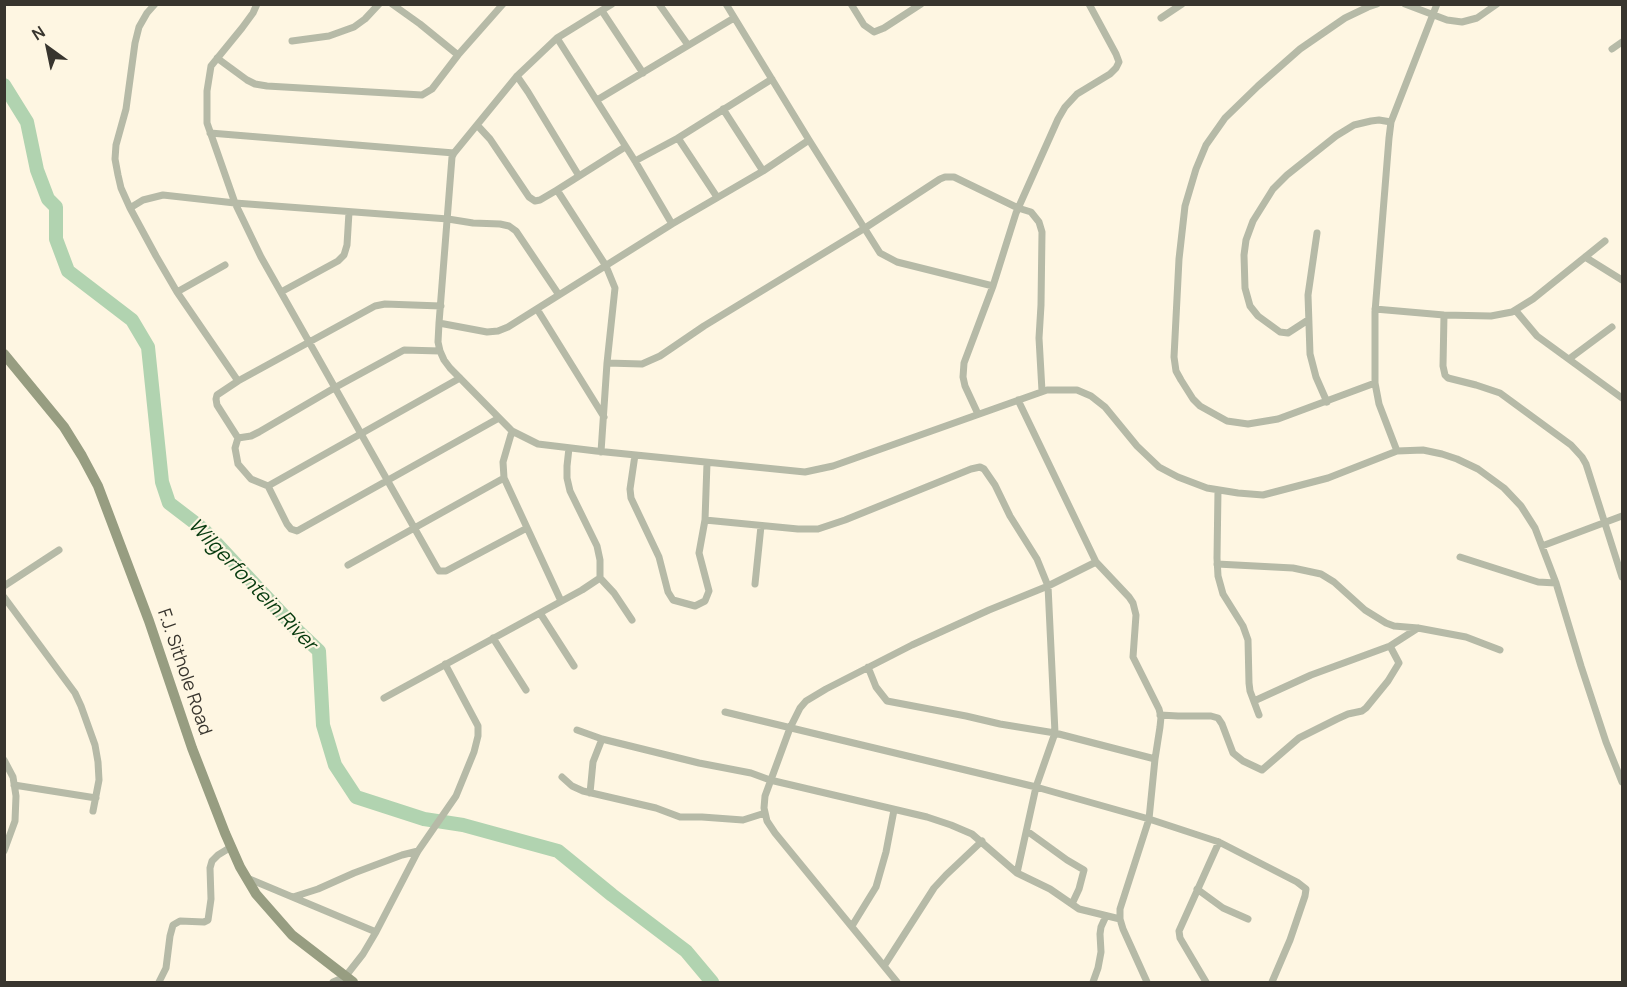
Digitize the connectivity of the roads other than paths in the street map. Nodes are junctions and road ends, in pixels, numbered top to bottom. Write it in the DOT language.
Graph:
graph roads {
  1 [pos="155,4"];
  2 [pos="257,4"];
  3 [pos="379,4"];
  4 [pos="392,4"];
  5 [pos="503,4"];
  6 [pos="612,4"];
  7 [pos="659,4"];
  8 [pos="726,4"];
  9 [pos="851,4"];
  10 [pos="921,4"];
  11 [pos="1089,4"];
  12 [pos="1182,4"];
  13 [pos="1377,4"];
  14 [pos="1405,4"];
  15 [pos="1437,4"];
  16 [pos="1497,4"];
  17 [pos="1367,6"];
  18 [pos="602,11"];
  19 [pos="1433,15"];
  20 [pos="734,18"];
  21 [pos="1161,18"];
  22 [pos="557,38"];
  23 [pos="292,41"];
  24 [pos="1623,42"];
  25 [pos="688,45"];
  26 [pos="1612,49"];
  27 [pos="458,55"];
  28 [pos="217,58"];
  29 [pos="643,73"];
  30 [pos="517,76"];
  31 [pos="772,79"];
  32 [pos="597,100"];
  33 [pos="723,110"];
  34 [pos="1391,122"];
  35 [pos="477,124"];
  36 [pos="210,133"];
  37 [pos="678,138"];
  38 [pos="809,140"];
  39 [pos="625,147"];
  40 [pos="454,153"];
  41 [pos="635,162"];
  42 [pos="763,171"];
  43 [pos="579,176"];
  44 [pos="557,190"];
  45 [pos="717,197"];
  46 [pos="235,203"];
  47 [pos="130,208"];
  48 [pos="1018,208"];
  49 [pos="350,212"];
  50 [pos="448,219"];
  51 [pos="672,224"];
  52 [pos="865,228"];
  53 [pos="1317,233"];
  54 [pos="1605,241"];
  55 [pos="1585,257"];
  56 [pos="225,265"];
  57 [pos="606,266"];
  58 [pos="1623,280"];
  59 [pos="993,286"];
  60 [pos="177,292"];
  61 [pos="281,292"];
  62 [pos="560,295"];
  63 [pos="441,306"];
  64 [pos="537,309"];
  65 [pos="1375,309"];
  66 [pos="1516,310"];
  67 [pos="1444,315"];
  68 [pos="1308,320"];
  69 [pos="439,323"];
  70 [pos="1612,327"];
  71 [pos="310,342"];
  72 [pos="440,351"];
  73 [pos="4,354"];
  74 [pos="1569,359"];
  75 [pos="607,363"];
  76 [pos="460,378"];
  77 [pos="238,381"];
  78 [pos="1375,383"];
  79 [pos="336,387"];
  80 [pos="1042,392"];
  81 [pos="1623,398"];
  82 [pos="1018,400"];
  83 [pos="1327,402"];
  84 [pos="978,414"];
  85 [pos="604,417"];
  86 [pos="499,418"];
  87 [pos="513,431"];
  88 [pos="362,435"];
  89 [pos="238,438"];
  90 [pos="570,448"];
  91 [pos="601,452"];
  92 [pos="1397,452"];
  93 [pos="635,455"];
  94 [pos="707,463"];
  95 [pos="504,478"];
  96 [pos="388,481"];
  97 [pos="268,486"];
  98 [pos="1218,490"];
  99 [pos="1623,516"];
  100 [pos="705,520"];
  101 [pos="1605,522"];
  102 [pos="761,526"];
  103 [pos="414,528"];
  104 [pos="526,528"];
  105 [pos="1542,546"];
  106 [pos="59,550"];
  107 [pos="1460,557"];
  108 [pos="1096,562"];
  109 [pos="1217,564"];
  110 [pos="348,565"];
  111 [pos="1623,577"];
  112 [pos="600,578"];
  113 [pos="1556,583"];
  114 [pos="755,584"];
  115 [pos="4,586"];
  116 [pos="1048,586"];
  117 [pos="4,597"];
  118 [pos="561,601"];
  119 [pos="540,613"];
  120 [pos="632,620"];
  121 [pos="1418,628"];
  122 [pos="493,638"];
  123 [pos="1390,646"];
  124 [pos="1500,650"];
  125 [pos="445,664"];
  126 [pos="574,666"];
  127 [pos="868,667"];
  128 [pos="526,690"];
  129 [pos="384,698"];
  130 [pos="1254,701"];
  131 [pos="725,712"];
  132 [pos="1160,714"];
  133 [pos="1259,715"];
  134 [pos="790,728"];
  135 [pos="577,730"];
  136 [pos="1055,733"];
  137 [pos="602,739"];
  138 [pos="1155,759"];
  139 [pos="4,760"];
  140 [pos="562,777"];
  141 [pos="770,780"];
  142 [pos="1623,782"];
  143 [pos="15,785"];
  144 [pos="1036,787"];
  145 [pos="590,793"];
  146 [pos="96,798"];
  147 [pos="894,810"];
  148 [pos="93,812"];
  149 [pos="765,813"];
  150 [pos="1149,819"];
  151 [pos="1027,831"];
  152 [pos="982,842"];
  153 [pos="1218,842"];
  154 [pos="231,847"];
  155 [pos="4,851"];
  156 [pos="418,851"];
  157 [pos="1017,873"];
  158 [pos="246,878"];
  159 [pos="1197,889"];
  160 [pos="293,897"];
  161 [pos="1072,904"];
  162 [pos="1106,916"];
  163 [pos="1120,919"];
  164 [pos="1248,919"];
  165 [pos="852,926"];
  166 [pos="376,932"];
  167 [pos="884,966"];
  168 [pos="348,980"];
  169 [pos="159,982"];
  170 [pos="333,982"];
  171 [pos="897,982"];
  172 [pos="1093,982"];
  173 [pos="1147,982"];
  174 [pos="1206,982"];
  175 [pos="1272,982"];
  1 -- 47 [label="street"];
  2 -- 28 [label="street"];
  3 -- 23 [label="street"];
  4 -- 27 [label="street"];
  5 -- 27 [label="street"];
  6 -- 18 [label="street"];
  7 -- 25 [label="street"];
  8 -- 20 [label="street"];
  9 -- 10 [label="street"];
  11 -- 48 [label="street"];
  12 -- 21 [label="street"];
  13 -- 17 [label="street"];
  14 -- 19 [label="street"];
  15 -- 19 [label="street"];
  16 -- 19 [label="street"];
  17 -- 83 [label="street"];
  18 -- 22 [label="street"];
  18 -- 29 [label="street"];
  19 -- 34 [label="street"];
  20 -- 25 [label="street"];
  20 -- 31 [label="street"];
  22 -- 30 [label="street"];
  22 -- 32 [label="street"];
  24 -- 26 [label="street"];
  25 -- 29 [label="street"];
  27 -- 28 [label="street"];
  28 -- 36 [label="street"];
  29 -- 32 [label="street"];
  30 -- 35 [label="street"];
  30 -- 43 [label="street"];
  31 -- 33 [label="street"];
  31 -- 38 [label="street"];
  32 -- 39 [label="street"];
  33 -- 37 [label="street"];
  33 -- 42 [label="street"];
  34 -- 65 [label="street"];
  34 -- 68 [label="street"];
  35 -- 40 [label="street"];
  35 -- 44 [label="street"];
  36 -- 40 [label="street"];
  36 -- 46 [label="street"];
  37 -- 41 [label="street"];
  37 -- 45 [label="street"];
  38 -- 42 [label="street"];
  38 -- 52 [label="street"];
  39 -- 41 [label="street"];
  39 -- 43 [label="street"];
  40 -- 50 [label="street"];
  41 -- 51 [label="street"];
  42 -- 45 [label="street"];
  43 -- 44 [label="street"];
  44 -- 57 [label="street"];
  45 -- 51 [label="street"];
  46 -- 47 [label="street"];
  46 -- 49 [label="street"];
  46 -- 61 [label="street"];
  47 -- 60 [label="street"];
  48 -- 52 [label="street"];
  48 -- 59 [label="street"];
  48 -- 80 [label="street"];
  49 -- 50 [label="street"];
  49 -- 61 [label="street"];
  50 -- 62 [label="street"];
  50 -- 63 [label="street"];
  51 -- 57 [label="street"];
  52 -- 59 [label="street"];
  52 -- 75 [label="street"];
  53 -- 68 [label="street"];
  54 -- 55 [label="street"];
  55 -- 58 [label="street"];
  55 -- 66 [label="street"];
  56 -- 60 [label="street"];
  57 -- 62 [label="street"];
  57 -- 75 [label="street"];
  59 -- 84 [label="street"];
  60 -- 77 [label="street"];
  61 -- 71 [label="street"];
  62 -- 64 [label="street"];
  63 -- 69 [label="street"];
  63 -- 71 [label="street"];
  64 -- 69 [label="street"];
  64 -- 85 [label="street"];
  65 -- 67 [label="street"];
  65 -- 78 [label="street"];
  66 -- 67 [label="street"];
  66 -- 74 [label="street"];
  67 -- 101 [label="street"];
  68 -- 83 [label="street"];
  69 -- 72 [label="street"];
  70 -- 74 [label="street"];
  71 -- 77 [label="street"];
  71 -- 79 [label="street"];
  72 -- 76 [label="street"];
  72 -- 79 [label="street"];
  73 -- 154 [label="street, F.J. Sithole Road"];
  74 -- 81 [label="street"];
  75 -- 85 [label="street"];
  76 -- 86 [label="street"];
  76 -- 88 [label="street"];
  77 -- 89 [label="street"];
  78 -- 83 [label="street"];
  78 -- 92 [label="street"];
  79 -- 88 [label="street"];
  79 -- 89 [label="street"];
  80 -- 82 [label="street"];
  80 -- 98 [label="street"];
  82 -- 84 [label="street"];
  82 -- 108 [label="street"];
  84 -- 94 [label="street"];
  85 -- 91 [label="street"];
  86 -- 87 [label="street"];
  86 -- 96 [label="street"];
  87 -- 90 [label="street"];
  87 -- 95 [label="street"];
  88 -- 96 [label="street"];
  88 -- 97 [label="street"];
  89 -- 97 [label="street"];
  90 -- 91 [label="street"];
  90 -- 112 [label="street"];
  91 -- 93 [label="street"];
  92 -- 98 [label="street"];
  92 -- 105 [label="street"];
  93 -- 94 [label="street"];
  93 -- 100 [label="street"];
  94 -- 100 [label="street"];
  95 -- 103 [label="street"];
  95 -- 104 [label="street"];
  96 -- 97 [label="street"];
  96 -- 103 [label="street"];
  98 -- 109 [label="street"];
  99 -- 101 [label="street"];
  100 -- 102 [label="street"];
  101 -- 105 [label="street"];
  101 -- 111 [label="street"];
  102 -- 114 [label="street"];
  102 -- 116 [label="street"];
  103 -- 104 [label="street"];
  103 -- 110 [label="street"];
  104 -- 118 [label="street"];
  105 -- 113 [label="street"];
  106 -- 115 [label="street"];
  107 -- 113 [label="street"];
  108 -- 116 [label="street"];
  108 -- 132 [label="street"];
  109 -- 121 [label="street"];
  109 -- 130 [label="street"];
  112 -- 118 [label="street"];
  112 -- 120 [label="street"];
  113 -- 142 [label="street"];
  116 -- 127 [label="street"];
  116 -- 136 [label="street"];
  117 -- 146 [label="street"];
  118 -- 119 [label="street"];
  119 -- 122 [label="street"];
  119 -- 126 [label="street"];
  121 -- 123 [label="street"];
  121 -- 124 [label="street"];
  122 -- 125 [label="street"];
  122 -- 128 [label="street"];
  123 -- 130 [label="street"];
  123 -- 132 [label="street"];
  125 -- 129 [label="street"];
  125 -- 156 [label="street"];
  127 -- 134 [label="street"];
  127 -- 136 [label="street"];
  130 -- 133 [label="street"];
  131 -- 134 [label="street"];
  132 -- 138 [label="street"];
  134 -- 141 [label="street"];
  134 -- 144 [label="street"];
  135 -- 137 [label="street"];
  136 -- 138 [label="street"];
  136 -- 144 [label="street"];
  137 -- 141 [label="street"];
  137 -- 145 [label="street"];
  138 -- 150 [label="street"];
  139 -- 143 [label="street"];
  140 -- 145 [label="street"];
  141 -- 147 [label="street"];
  141 -- 149 [label="street"];
  143 -- 146 [label="street"];
  143 -- 155 [label="street"];
  144 -- 150 [label="street"];
  144 -- 151 [label="street"];
  145 -- 149 [label="street"];
  146 -- 148 [label="street"];
  147 -- 152 [label="street"];
  147 -- 165 [label="street"];
  149 -- 165 [label="street"];
  150 -- 153 [label="street"];
  150 -- 163 [label="street"];
  151 -- 157 [label="street"];
  151 -- 161 [label="street"];
  152 -- 157 [label="street"];
  152 -- 167 [label="street"];
  153 -- 159 [label="street"];
  153 -- 175 [label="street"];
  154 -- 158 [label="street, F.J. Sithole Road"];
  154 -- 169 [label="street"];
  156 -- 160 [label="street"];
  156 -- 166 [label="street"];
  157 -- 161 [label="street"];
  158 -- 160 [label="street"];
  158 -- 168 [label="street, F.J. Sithole Road"];
  159 -- 164 [label="street"];
  159 -- 174 [label="street"];
  160 -- 166 [label="street"];
  161 -- 162 [label="street"];
  162 -- 163 [label="street"];
  162 -- 172 [label="street"];
  163 -- 173 [label="street"];
  165 -- 167 [label="street"];
  166 -- 168 [label="street"];
  167 -- 171 [label="street"];
  168 -- 170 [label="street"];
}
